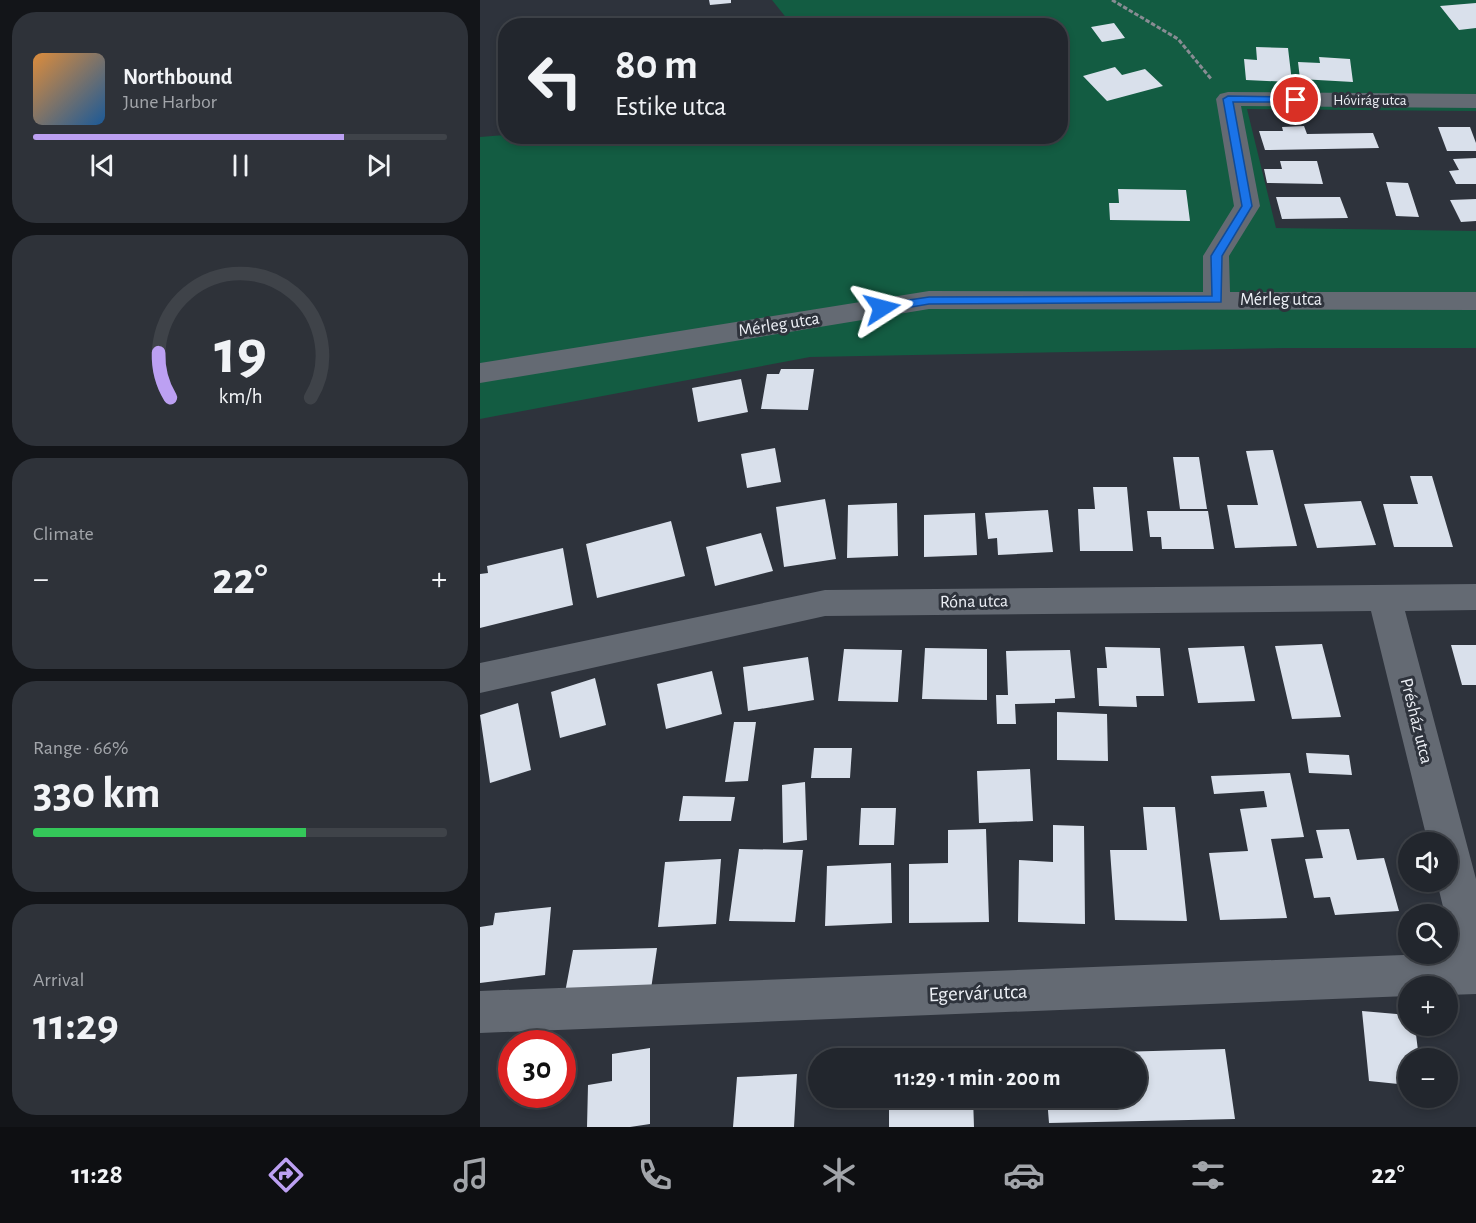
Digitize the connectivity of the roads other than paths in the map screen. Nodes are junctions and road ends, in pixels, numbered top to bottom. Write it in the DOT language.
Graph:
graph roads {
  1 [pos="1476,101"];
  2 [pos="1217,299"];
  3 [pos="1476,302"];
  4 [pos="480,373"];
  5 [pos="1476,597"];
  6 [pos="1385,598"];
  7 [pos="480,678"];
  8 [pos="1444,832"];
  9 [pos="1458,888"];
  10 [pos="1476,959"];
  11 [pos="1476,973"];
  12 [pos="480,1012"];
  1 -- 2 [label="street, Hóvirág utca"];
  2 -- 3 [label="street, Mérleg utca"];
  2 -- 4 [label="street, Mérleg utca"];
  5 -- 6 [label="street, Róna utca"];
  6 -- 7 [label="street, Róna utca"];
  6 -- 8 [label="street, Présház utca"];
  9 -- 10 [label="street, Présház utca"];
  11 -- 12 [label="street, Egervár utca"];
}
